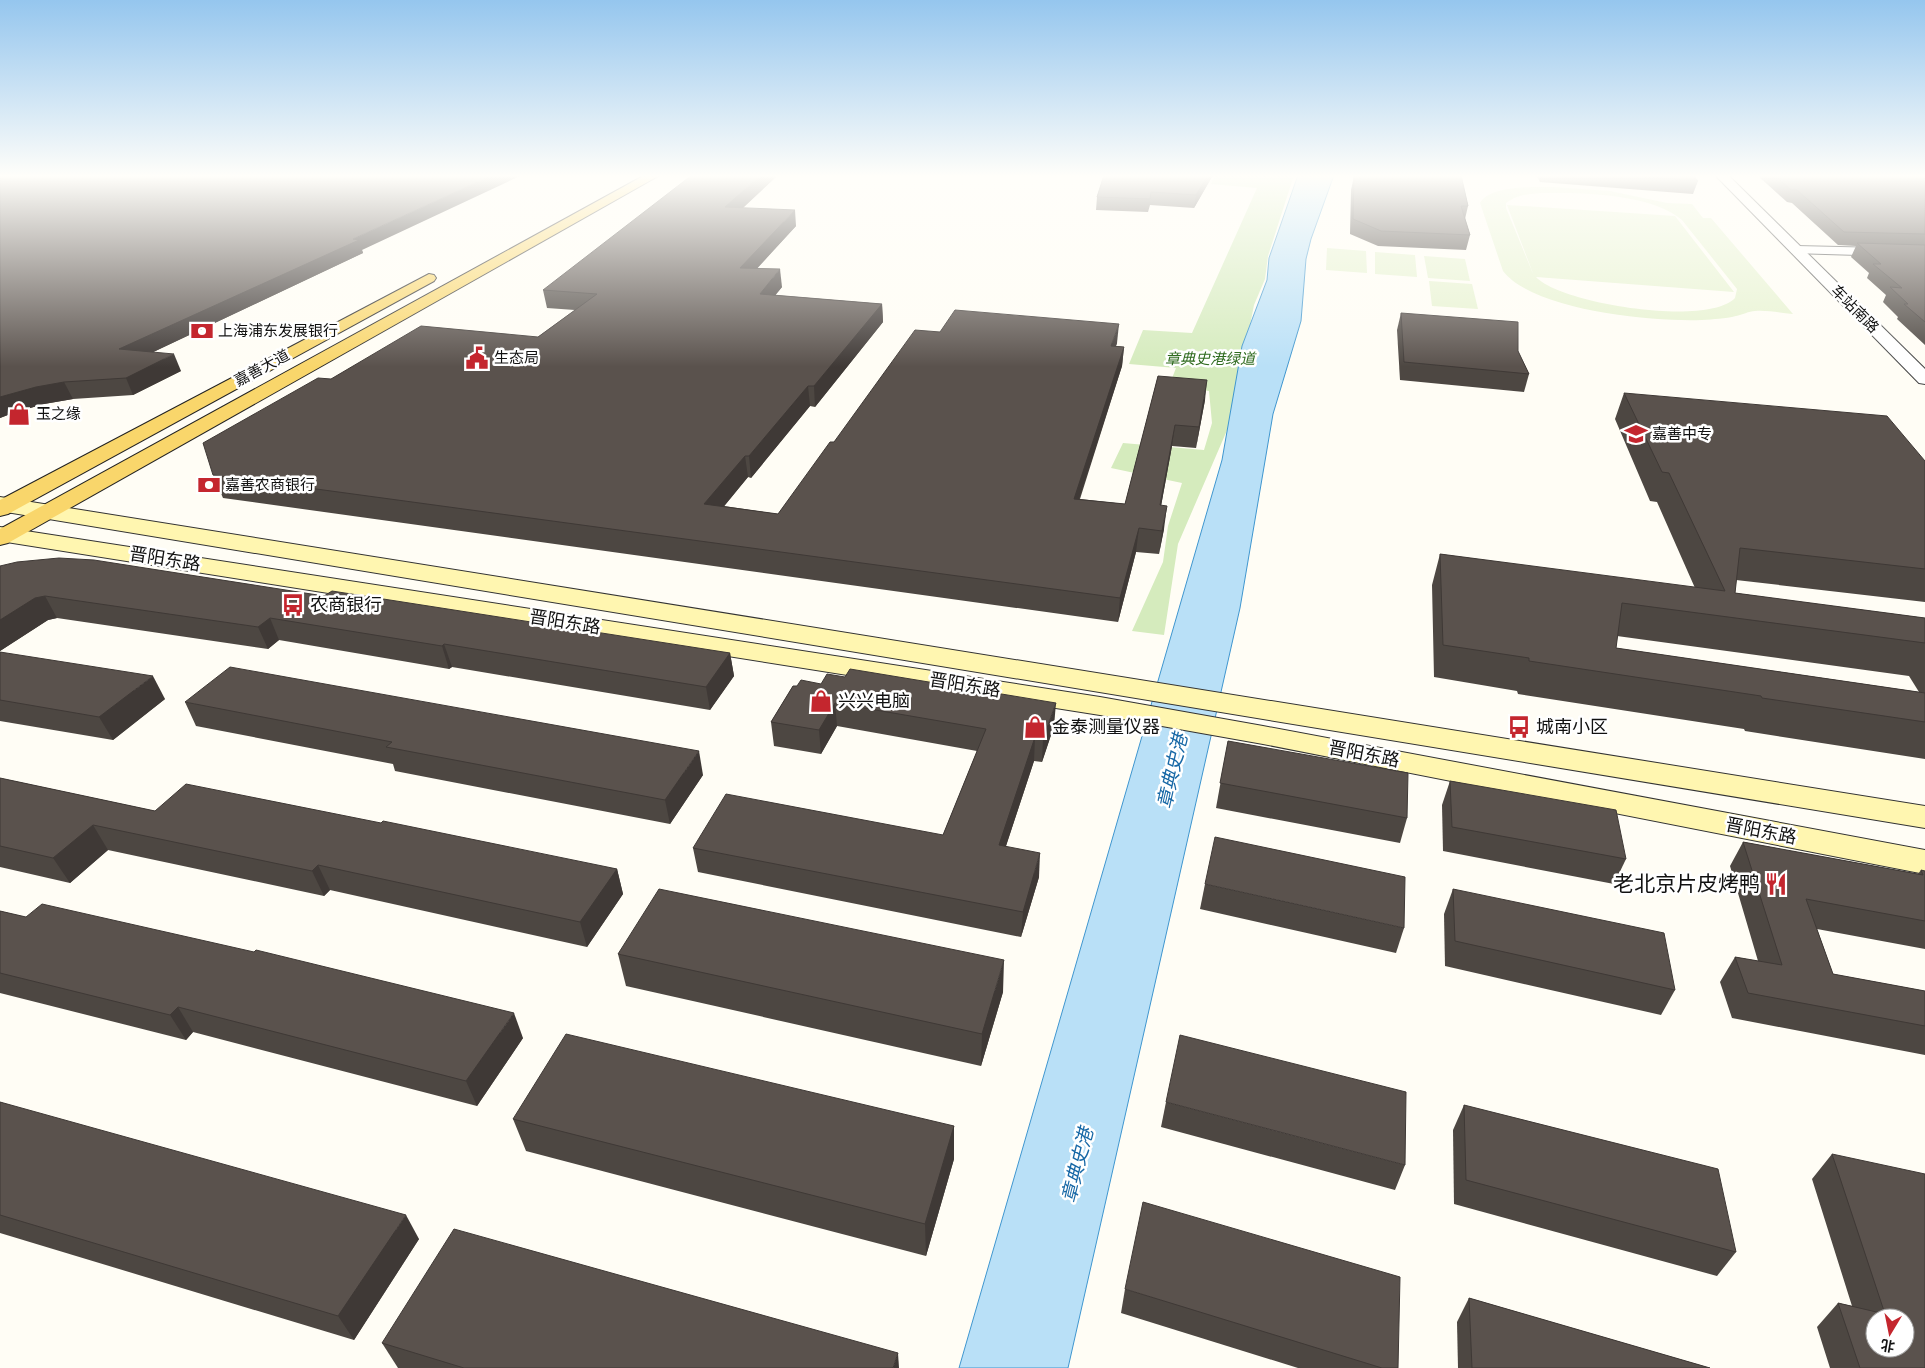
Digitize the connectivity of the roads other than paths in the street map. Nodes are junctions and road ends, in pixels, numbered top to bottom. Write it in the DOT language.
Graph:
graph roads {
  1 [pos="539,239"];
  2 [pos="1786,239"];
  3 [pos="1797,250"];
  4 [pos="1925,253"];
  5 [pos="442,272"];
  6 [pos="1925,379"];
  7 [pos="3,506"];
  8 [pos="48,511"];
  9 [pos="2,536"];
  10 [pos="1107,696"];
  11 [pos="1265,722"];
  12 [pos="1925,817"];
  13 [pos="1925,862"];
  1 -- 8 [label="main road, 嘉善大道"];
  2 -- 3 [label="street, 车站南路"];
  3 -- 4 [label="street"];
  3 -- 6 [label="street, 车站南路"];
  5 -- 7 [label="main road, 嘉善大道"];
  7 -- 8 [label="main road, 晋阳东路"];
  8 -- 9 [label="main road, 嘉善大道"];
  8 -- 10 [label="main road, 晋阳东路"];
  9 -- 10 [label="main road, 晋阳东路"];
  10 -- 11 [label="main road, 晋阳东路"];
  11 -- 12 [label="main road, 晋阳东路"];
  11 -- 13 [label="main road, 晋阳东路"];
}
